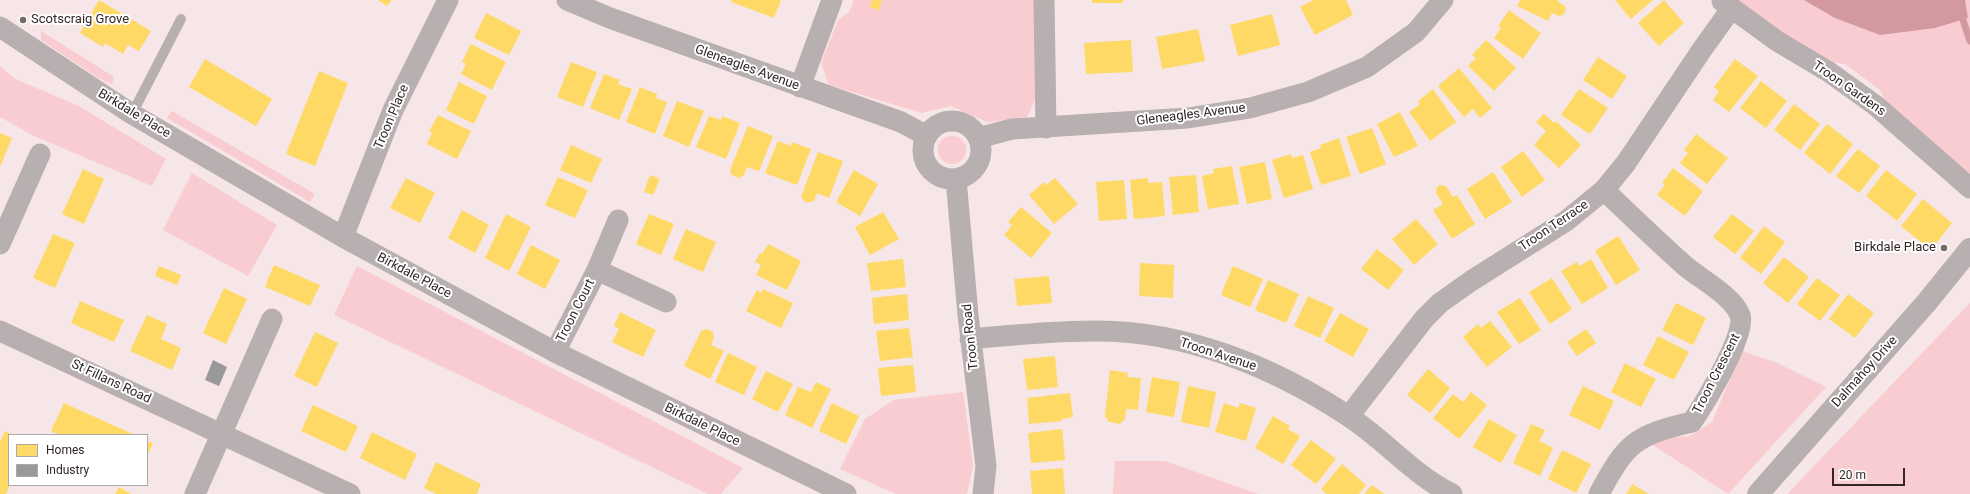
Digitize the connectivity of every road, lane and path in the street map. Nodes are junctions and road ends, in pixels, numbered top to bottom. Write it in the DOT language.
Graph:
graph roads {
  1 [pos="448,0"];
  2 [pos="567,0"];
  3 [pos="832,0"];
  4 [pos="1044,0"];
  5 [pos="1443,0"];
  6 [pos="1726,5"];
  7 [pos="181,19"];
  8 [pos="0,27"];
  9 [pos="800,87"];
  10 [pos="132,114"];
  11 [pos="1046,128"];
  12 [pos="927,136"];
  13 [pos="978,138"];
  14 [pos="40,154"];
  15 [pos="956,179"];
  16 [pos="1970,188"];
  17 [pos="1604,190"];
  18 [pos="618,220"];
  19 [pos="343,237"];
  20 [pos="0,244"];
  21 [pos="1970,249"];
  22 [pos="597,270"];
  23 [pos="666,302"];
  24 [pos="272,319"];
  25 [pos="1,333"];
  26 [pos="970,339"];
  27 [pos="555,352"];
  28 [pos="1349,416"];
  29 [pos="221,434"];
  30 [pos="195,494"];
  31 [pos="350,494"];
  32 [pos="846,494"];
  33 [pos="983,494"];
  34 [pos="1452,494"];
  35 [pos="1599,494"];
  36 [pos="1758,494"];
  1 -- 19 [label="street, Troon Place"];
  2 -- 9 [label="street, Gleneagles Avenue"];
  3 -- 9 [label="street"];
  4 -- 11 [label="street"];
  5 -- 11 [label="street, Gleneagles Avenue"];
  6 -- 16 [label="street, Troon Gardens"];
  6 -- 17 [label="street, Troon Terrace"];
  7 -- 10 [label="lane"];
  8 -- 10 [label="street, Birkdale Place"];
  9 -- 12 [label="street, Gleneagles Avenue"];
  10 -- 19 [label="street, Birkdale Place"];
  11 -- 13 [label="street, Gleneagles Avenue"];
  12 -- 13 [label="street"];
  12 -- 15 [label="street"];
  13 -- 15 [label="street"];
  14 -- 20 [label="street"];
  15 -- 26 [label="street, Troon Road"];
  17 -- 28 [label="street, Troon Terrace"];
  17 -- 35 [label="street, Troon Crescent"];
  18 -- 22 [label="street, Troon Court"];
  19 -- 27 [label="street, Birkdale Place"];
  21 -- 36 [label="street, Dalmahoy Drive"];
  22 -- 23 [label="street, Troon Court"];
  22 -- 27 [label="street, Troon Court"];
  24 -- 29 [label="street"];
  25 -- 29 [label="street, St Fillans Road"];
  26 -- 28 [label="street, Troon Avenue"];
  26 -- 33 [label="street, Troon Road"];
  27 -- 32 [label="street, Birkdale Place"];
  28 -- 34 [label="street, Troon Avenue"];
  29 -- 30 [label="street"];
  29 -- 31 [label="street, St Fillans Road"];
}
